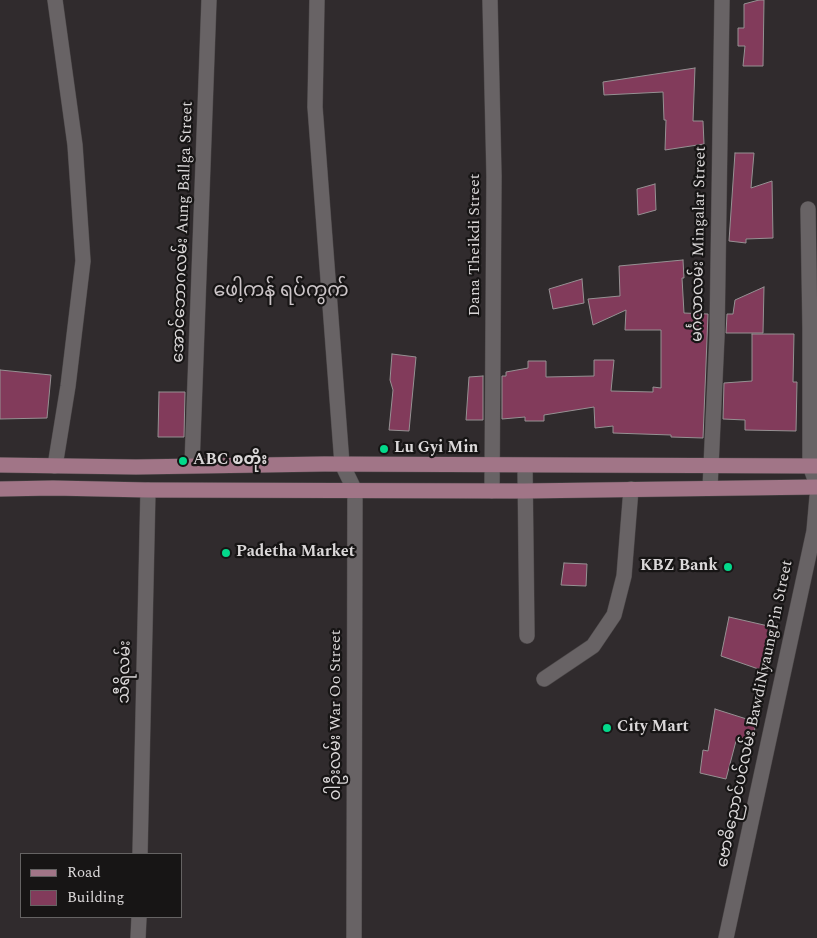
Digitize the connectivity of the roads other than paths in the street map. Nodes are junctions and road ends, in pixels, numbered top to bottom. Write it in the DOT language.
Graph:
graph roads {
  1 [pos="54,0"];
  2 [pos="209,0"];
  3 [pos="317,0"];
  4 [pos="490,0"];
  5 [pos="722,0"];
  6 [pos="808,209"];
  7 [pos="814,329"];
  8 [pos="342,464"];
  9 [pos="0,465"];
  10 [pos="192,465"];
  11 [pos="55,466"];
  12 [pos="492,466"];
  13 [pos="525,466"];
  14 [pos="632,466"];
  15 [pos="813,466"];
  16 [pos="710,467"];
  17 [pos="817,486"];
  18 [pos="710,488"];
  19 [pos="0,489"];
  20 [pos="631,489"];
  21 [pos="148,490"];
  22 [pos="355,491"];
  23 [pos="492,491"];
  24 [pos="524,491"];
  25 [pos="817,498"];
  26 [pos="527,636"];
  27 [pos="544,679"];
  28 [pos="140,853"];
  29 [pos="139,918"];
  30 [pos="138,938"];
  31 [pos="354,938"];
  32 [pos="726,938"];
  1 -- 11 [label="street"];
  2 -- 10 [label="street, အောင်ဘောဂလမ်း Aung Ballga Street"];
  3 -- 8 [label="street"];
  4 -- 12 [label="street, Dana Theikdi Street"];
  5 -- 16 [label="street, မင်္ဂလာလမ်း Mingalar Street"];
  6 -- 7 [label="street"];
  7 -- 15 [label="street"];
  8 -- 10 [label="main road"];
  8 -- 12 [label="main road"];
  8 -- 22 [label="street"];
  9 -- 11 [label="main road"];
  10 -- 11 [label="main road"];
  12 -- 13 [label="main road"];
  12 -- 23 [label="street, Dana Theikdi Street"];
  13 -- 14 [label="main road"];
  13 -- 24 [label="street"];
  14 -- 16 [label="main road"];
  14 -- 20 [label="main road"];
  15 -- 16 [label="main road"];
  15 -- 17 [label="street"];
  16 -- 18 [label="street, မင်္ဂလာလမ်း Mingalar Street"];
  17 -- 18 [label="main road"];
  18 -- 20 [label="main road"];
  19 -- 21 [label="main road"];
  20 -- 24 [label="main road"];
  20 -- 27 [label="street"];
  21 -- 22 [label="main road"];
  21 -- 28 [label="street, သီရိလမ်း"];
  22 -- 23 [label="main road"];
  22 -- 31 [label="street, ဝါဦးလမ်း War Oo Street"];
  23 -- 24 [label="main road"];
  24 -- 26 [label="street"];
  25 -- 32 [label="street, ဗောဓိညောင်ပင်လမ်း BawdiNyaungPin Street"];
  29 -- 30 [label="street"];
}
